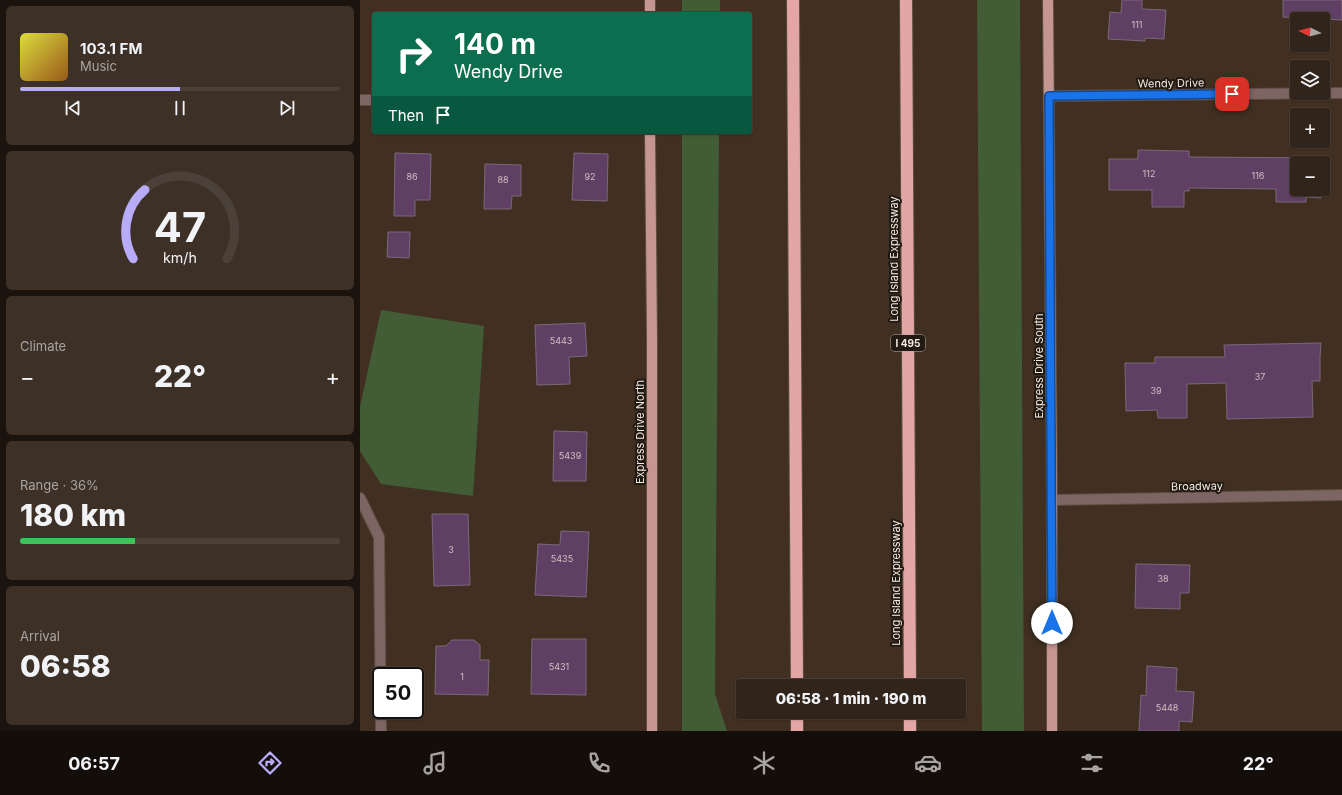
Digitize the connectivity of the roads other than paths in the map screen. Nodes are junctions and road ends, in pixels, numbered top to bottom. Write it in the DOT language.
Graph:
graph roads {
  1 [pos="650,0"];
  2 [pos="793,0"];
  3 [pos="906,0"];
  4 [pos="1048,0"];
  5 [pos="650,12"];
  6 [pos="1342,93"];
  7 [pos="1049,96"];
  8 [pos="360,100"];
  9 [pos="372,100"];
  10 [pos="650,134"];
  11 [pos="1342,495"];
  12 [pos="360,498"];
  13 [pos="1052,500"];
  14 [pos="797,679"];
  15 [pos="910,679"];
  16 [pos="797,719"];
  17 [pos="910,719"];
  18 [pos="381,731"];
  19 [pos="652,731"];
  20 [pos="797,731"];
  21 [pos="910,731"];
  22 [pos="1052,731"];
  1 -- 5 [label="main road"];
  2 -- 14 [label="highway"];
  3 -- 15 [label="highway, Long Island Expressway / I 495"];
  4 -- 7 [label="main road, Express Drive South"];
  6 -- 7 [label="street, Wendy Drive"];
  7 -- 13 [label="main road, Express Drive South"];
  8 -- 9 [label="street"];
  10 -- 19 [label="main road, Express Drive North"];
  11 -- 13 [label="street, Broadway"];
  12 -- 18 [label="street"];
  13 -- 22 [label="main road, Express Drive South"];
  16 -- 20 [label="highway"];
  17 -- 21 [label="highway"];
}
